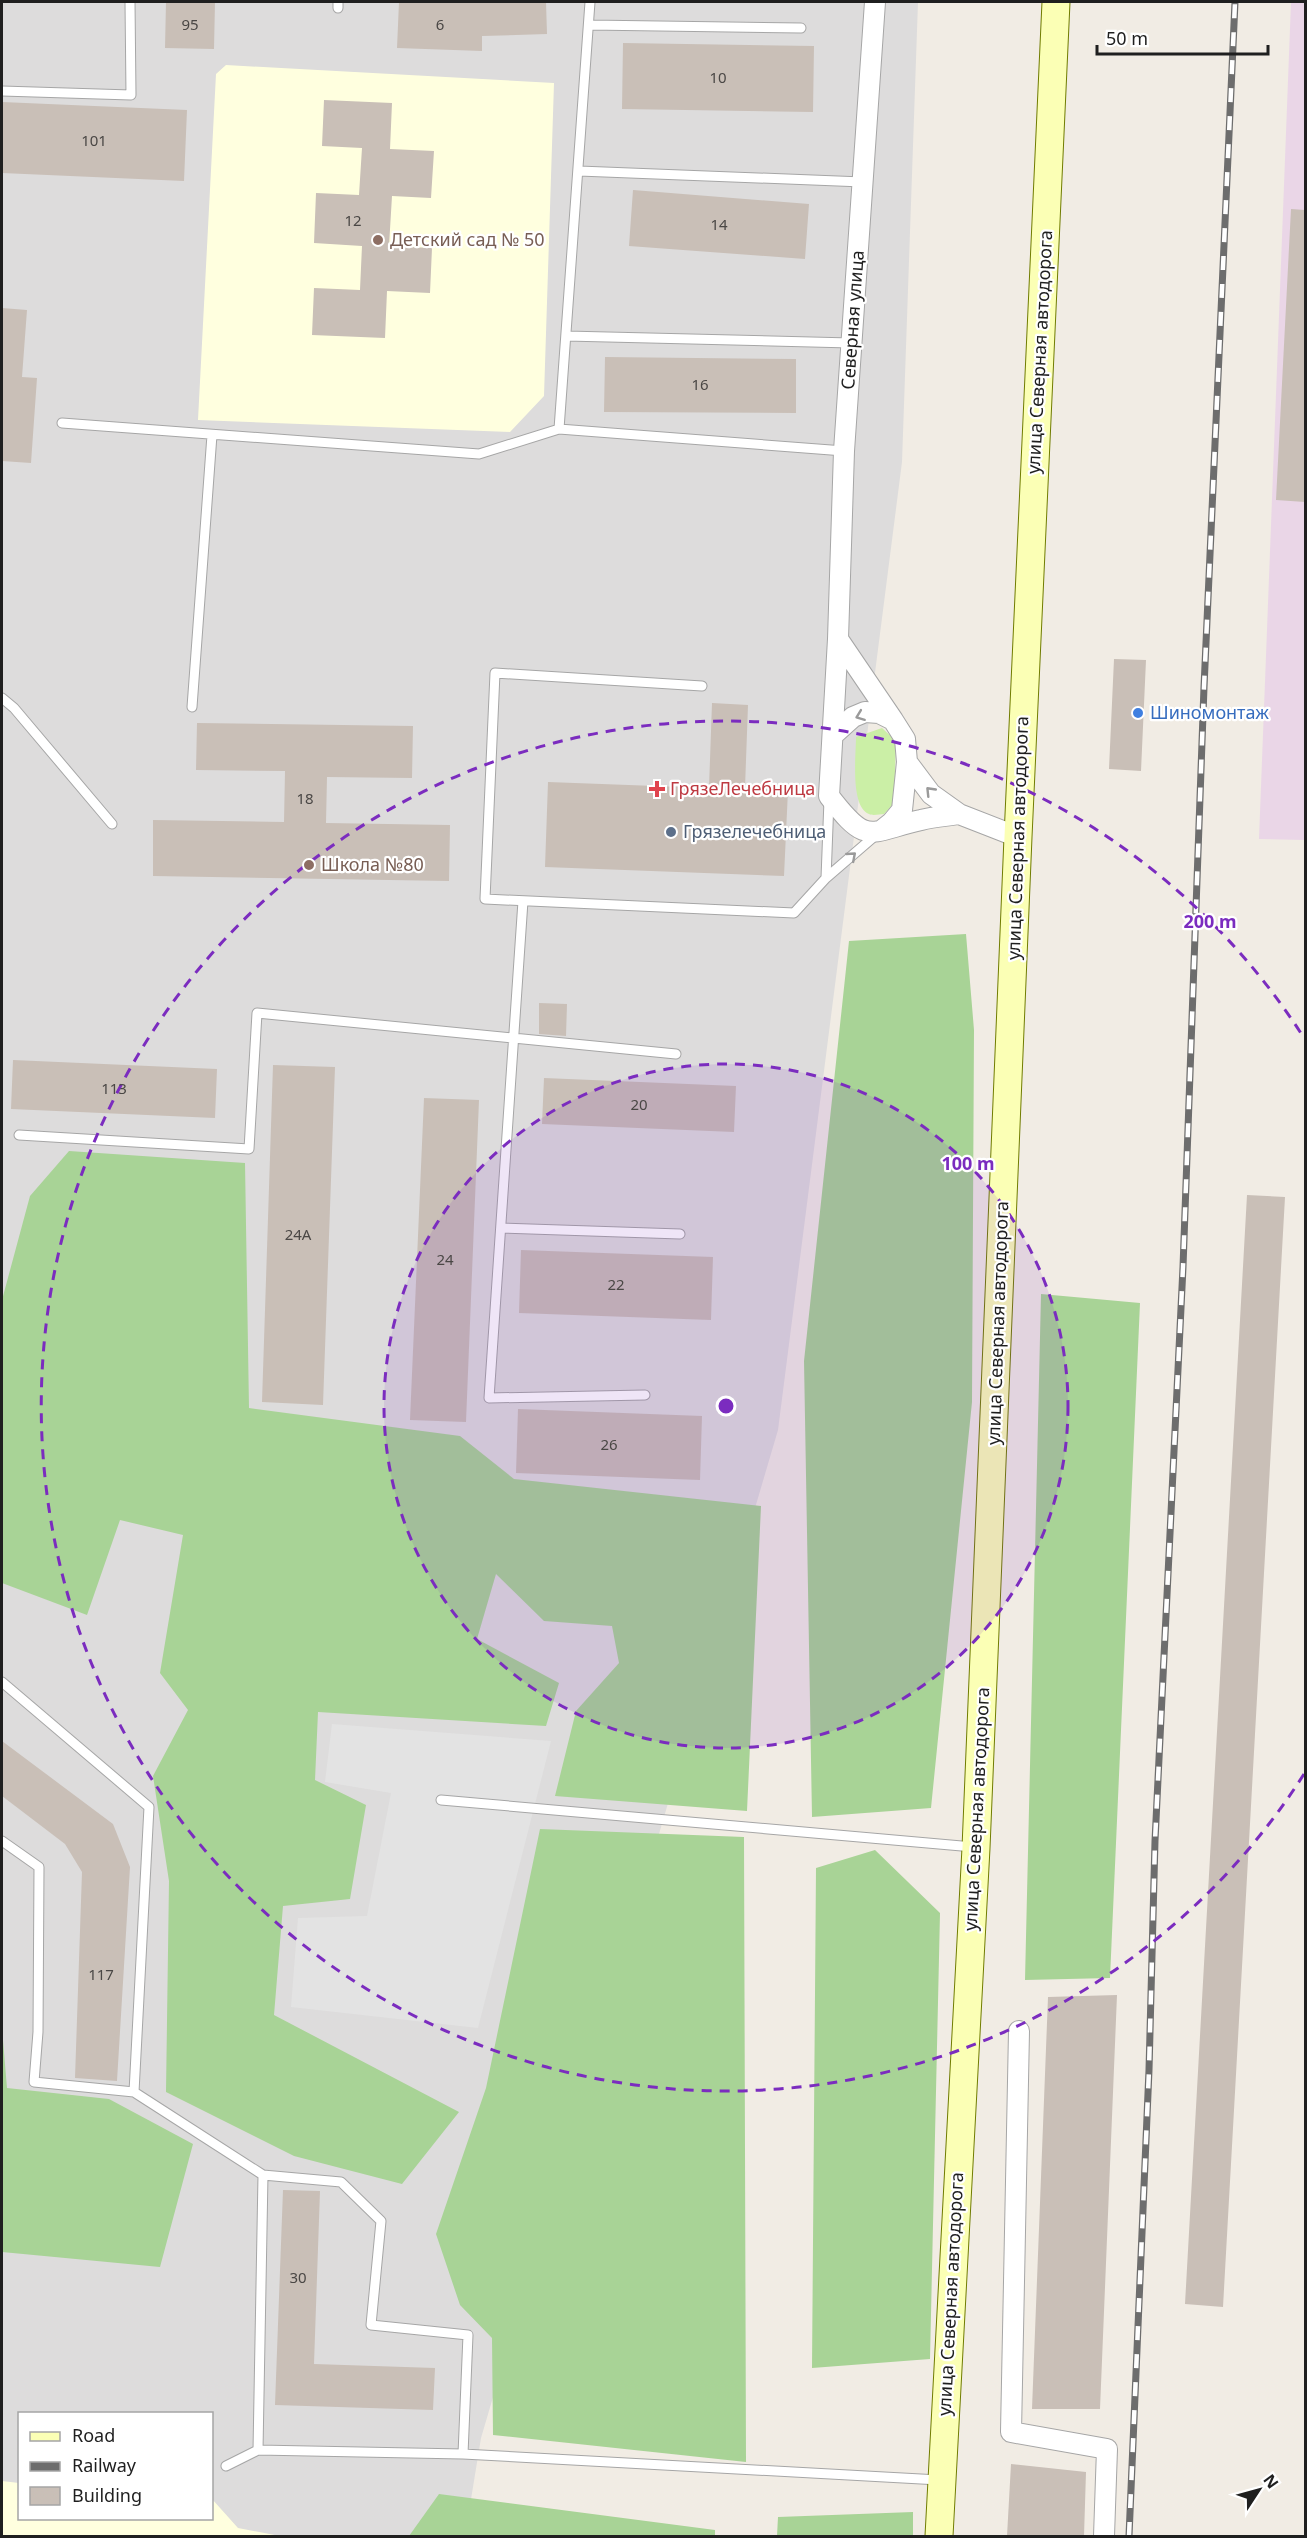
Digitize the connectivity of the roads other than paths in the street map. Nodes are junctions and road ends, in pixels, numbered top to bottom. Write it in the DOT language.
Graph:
graph roads {
  1 [pos="130,2"];
  2 [pos="590,2"];
  3 [pos="875,2"];
  4 [pos="1056,2"];
  5 [pos="589,25"];
  6 [pos="801,27"];
  7 [pos="2,91"];
  8 [pos="579,171"];
  9 [pos="863,182"];
  10 [pos="566,336"];
  11 [pos="851,343"];
  12 [pos="62,423"];
  13 [pos="559,429"];
  14 [pos="212,435"];
  15 [pos="844,451"];
  16 [pos="838,639"];
  17 [pos="702,686"];
  18 [pos="2,698"];
  19 [pos="192,707"];
  20 [pos="893,720"];
  21 [pos="833,735"];
  22 [pos="907,762"];
  23 [pos="829,796"];
  24 [pos="959,814"];
  25 [pos="112,824"];
  26 [pos="878,833"];
  27 [pos="1018,837"];
  28 [pos="826,878"];
  29 [pos="523,901"];
  30 [pos="514,1038"];
  31 [pos="676,1054"];
  32 [pos="20,1135"];
  33 [pos="501,1227"];
  34 [pos="680,1234"];
  35 [pos="645,1395"];
  36 [pos="2,1682"];
  37 [pos="441,1800"];
  38 [pos="2,1841"];
  39 [pos="976,1848"];
  40 [pos="1019,2031"];
  41 [pos="134,2092"];
  42 [pos="262,2175"];
  43 [pos="258,2451"];
  44 [pos="462,2454"];
  45 [pos="226,2466"];
  46 [pos="941,2480"];
  47 [pos="939,2536"];
  48 [pos="1104,2536"];
  1 -- 7 [label="lane"];
  2 -- 5 [label="lane"];
  3 -- 9 [label="street, Северная улица"];
  4 -- 27 [label="main road, улица Северная автодорога"];
  5 -- 6 [label="lane"];
  5 -- 8 [label="lane"];
  8 -- 9 [label="lane"];
  8 -- 10 [label="lane"];
  9 -- 11 [label="street, Северная улица"];
  10 -- 11 [label="lane"];
  10 -- 13 [label="lane"];
  11 -- 15 [label="street, Северная улица"];
  12 -- 14 [label="lane"];
  13 -- 14 [label="lane"];
  13 -- 15 [label="lane"];
  14 -- 19 [label="lane"];
  15 -- 16 [label="street, Северная улица"];
  16 -- 20 [label="street"];
  16 -- 21 [label="street, Северная улица"];
  17 -- 29 [label="lane"];
  18 -- 25 [label="lane"];
  20 -- 21 [label="street, one-way"];
  20 -- 22 [label="street"];
  21 -- 23 [label="street"];
  24 -- 22 [label="street, one-way"];
  22 -- 26 [label="street"];
  23 -- 26 [label="street"];
  23 -- 28 [label="lane"];
  24 -- 26 [label="street"];
  24 -- 27 [label="street"];
  28 -- 26 [label="lane, one-way"];
  27 -- 39 [label="main road, улица Северная автодорога"];
  28 -- 29 [label="lane"];
  29 -- 30 [label="lane"];
  30 -- 31 [label="lane"];
  30 -- 32 [label="lane"];
  30 -- 33 [label="lane"];
  33 -- 34 [label="lane"];
  33 -- 35 [label="lane"];
  36 -- 41 [label="lane"];
  37 -- 39 [label="lane"];
  38 -- 41 [label="lane"];
  39 -- 46 [label="main road, улица Северная автодорога"];
  40 -- 48 [label="street"];
  41 -- 42 [label="lane"];
  42 -- 43 [label="lane"];
  42 -- 44 [label="lane"];
  43 -- 44 [label="lane"];
  43 -- 45 [label="lane"];
  44 -- 46 [label="lane"];
  46 -- 47 [label="main road, улица Северная автодорога"];
}
